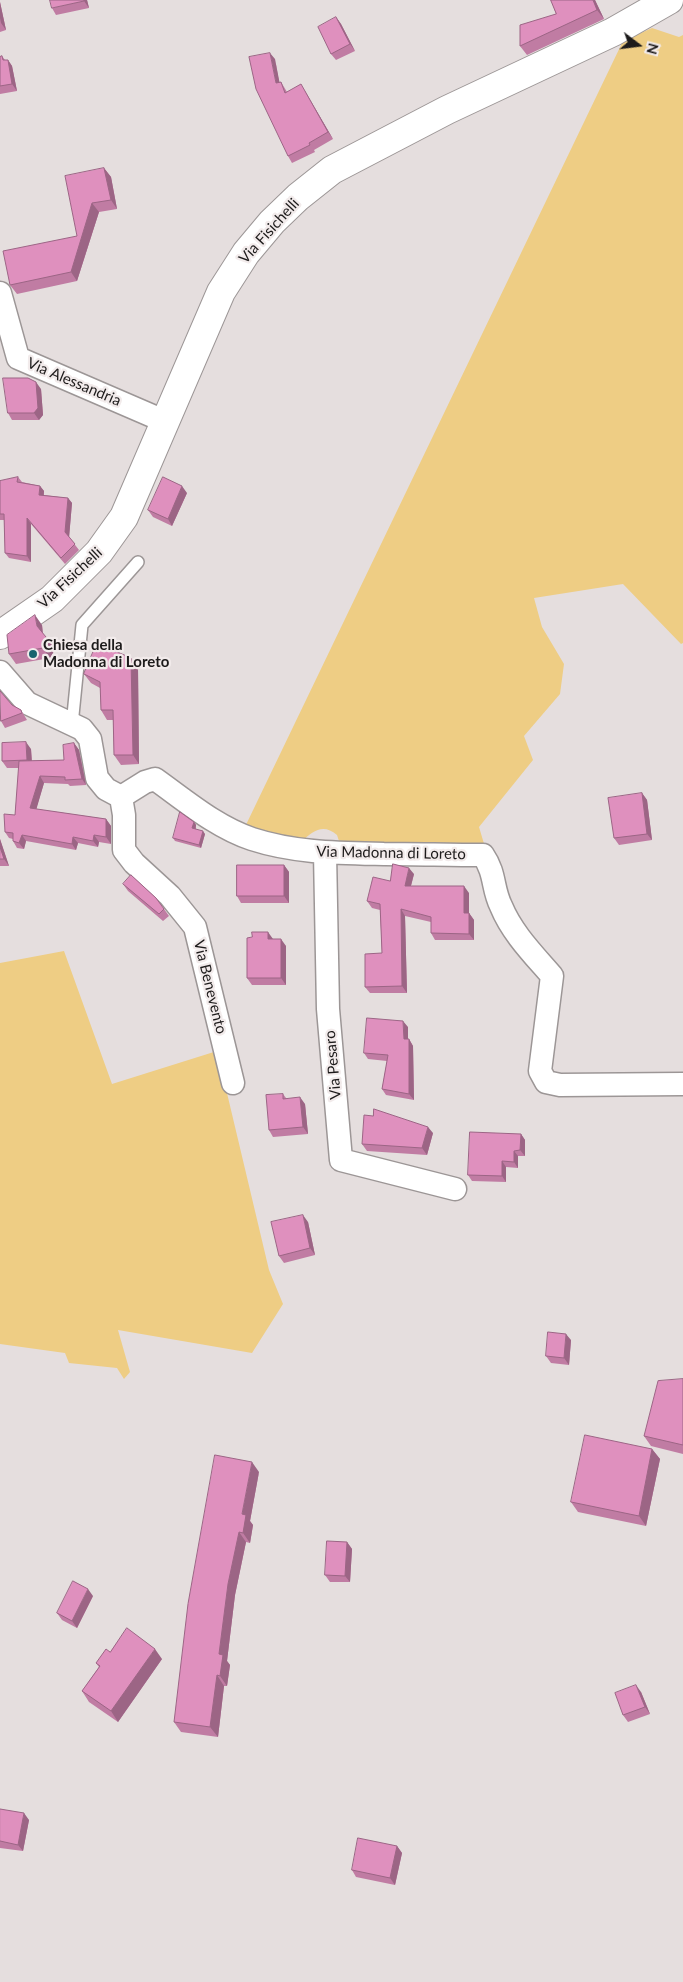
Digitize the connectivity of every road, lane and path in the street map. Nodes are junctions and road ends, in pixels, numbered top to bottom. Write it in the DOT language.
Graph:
graph roads {
  1 [pos="669,0"];
  2 [pos="0,293"];
  3 [pos="164,421"];
  4 [pos="138,562"];
  5 [pos="0,635"];
  6 [pos="0,672"];
  7 [pos="72,725"];
  8 [pos="121,798"];
  9 [pos="325,853"];
  10 [pos="233,1083"];
  11 [pos="683,1084"];
  12 [pos="455,1189"];
  1 -- 3 [label="main road, Via Fisichelli"];
  2 -- 3 [label="street, Via Alessandria"];
  3 -- 5 [label="main road, Via Fisichelli"];
  4 -- 7 [label="lane"];
  6 -- 7 [label="street"];
  7 -- 8 [label="street"];
  8 -- 9 [label="street, Via Madonna di Loreto"];
  8 -- 10 [label="street, Via Benevento"];
  9 -- 11 [label="street, Via Madonna di Loreto"];
  9 -- 12 [label="street, Via Pesaro"];
}
